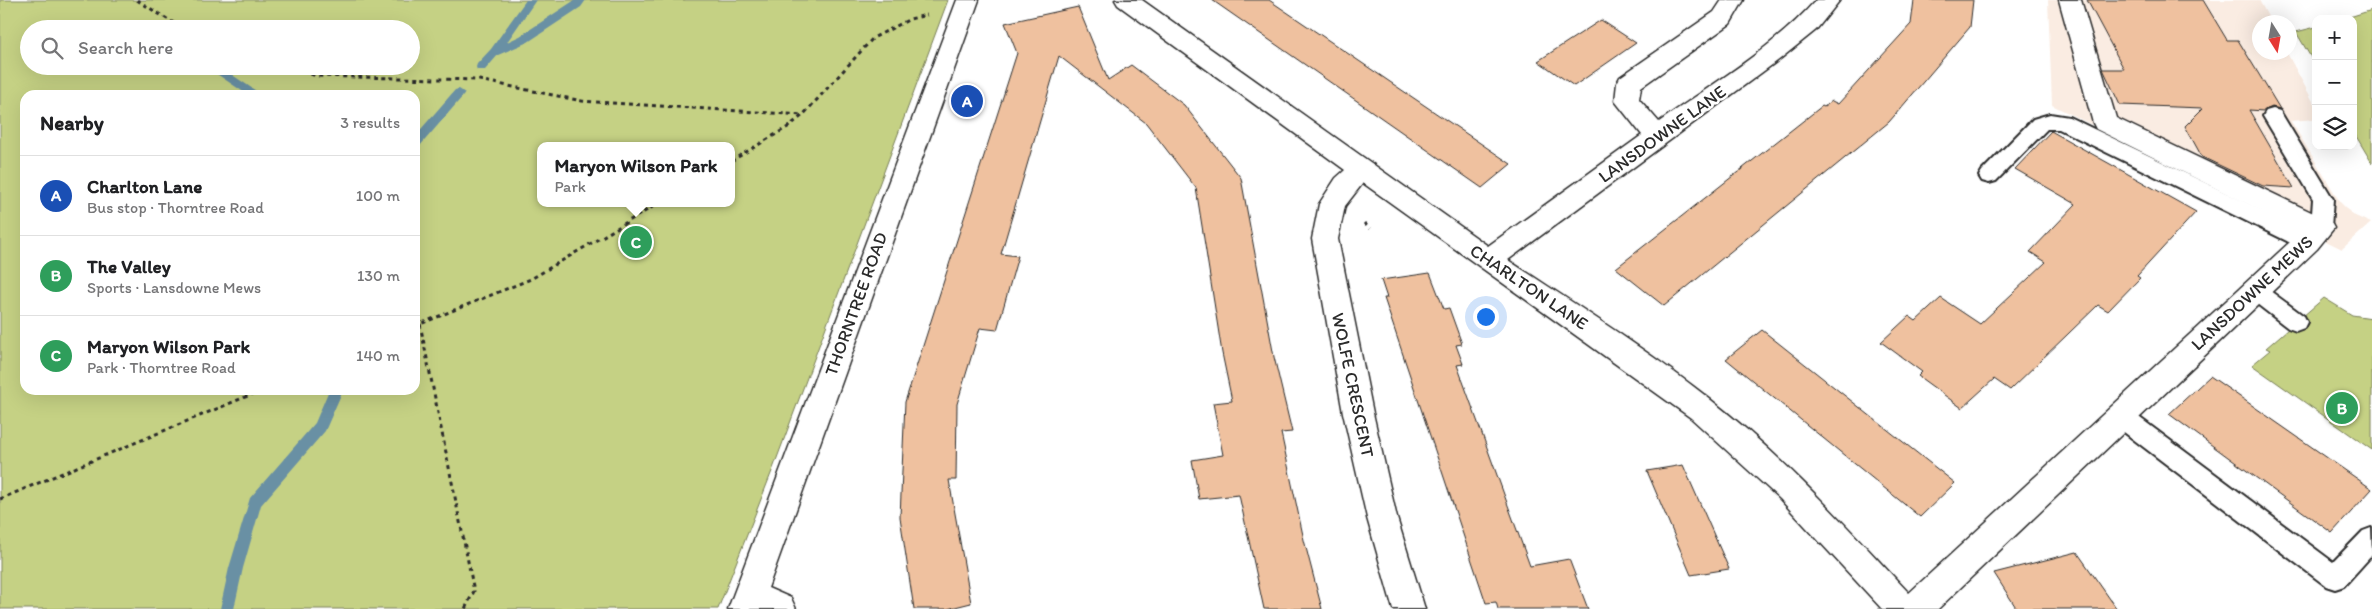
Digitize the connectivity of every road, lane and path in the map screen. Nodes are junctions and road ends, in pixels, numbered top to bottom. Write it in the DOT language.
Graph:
graph roads {
  1 [pos="137,0"];
  2 [pos="1126,0"];
  3 [pos="1733,0"];
  4 [pos="1829,0"];
  5 [pos="2070,0"];
  6 [pos="967,1"];
  7 [pos="169,20"];
  8 [pos="313,75"];
  9 [pos="803,115"];
  10 [pos="2273,116"];
  11 [pos="1659,136"];
  12 [pos="735,159"];
  13 [pos="1362,169"];
  14 [pos="1988,176"];
  15 [pos="652,207"];
  16 [pos="2315,235"];
  17 [pos="1488,260"];
  18 [pos="2255,291"];
  19 [pos="2296,322"];
  20 [pos="420,324"];
  21 [pos="250,395"];
  22 [pos="2120,416"];
  23 [pos="0,499"];
  24 [pos="2371,539"];
  25 [pos="747,602"];
  26 [pos="465,609"];
  27 [pos="780,609"];
  28 [pos="1409,609"];
  29 [pos="1903,609"];
  30 [pos="1915,609"];
  1 -- 7 [label="path"];
  2 -- 13 [label="street, CHARLTON LANE"];
  3 -- 11 [label="street"];
  4 -- 11 [label="street, LANSDOWNE LANE"];
  5 -- 16 [label="street, LANSDOWNE MEWS"];
  6 -- 9 [label="path"];
  6 -- 25 [label="street, THORNTREE ROAD"];
  8 -- 9 [label="path"];
  9 -- 12 [label="path"];
  10 -- 16 [label="lane"];
  11 -- 17 [label="street, LANSDOWNE LANE"];
  13 -- 17 [label="street, CHARLTON LANE"];
  13 -- 28 [label="street, WOLFE CRESCENT"];
  14 -- 16 [label="lane"];
  15 -- 20 [label="path"];
  16 -- 18 [label="street, LANSDOWNE MEWS"];
  17 -- 29 [label="street, CHARLTON LANE"];
  18 -- 19 [label="lane"];
  18 -- 22 [label="street, LANSDOWNE MEWS"];
  20 -- 26 [label="path"];
  21 -- 23 [label="path"];
  22 -- 24 [label="lane"];
  22 -- 30 [label="street, LANSDOWNE MEWS"];
  25 -- 27 [label="street"];
}
